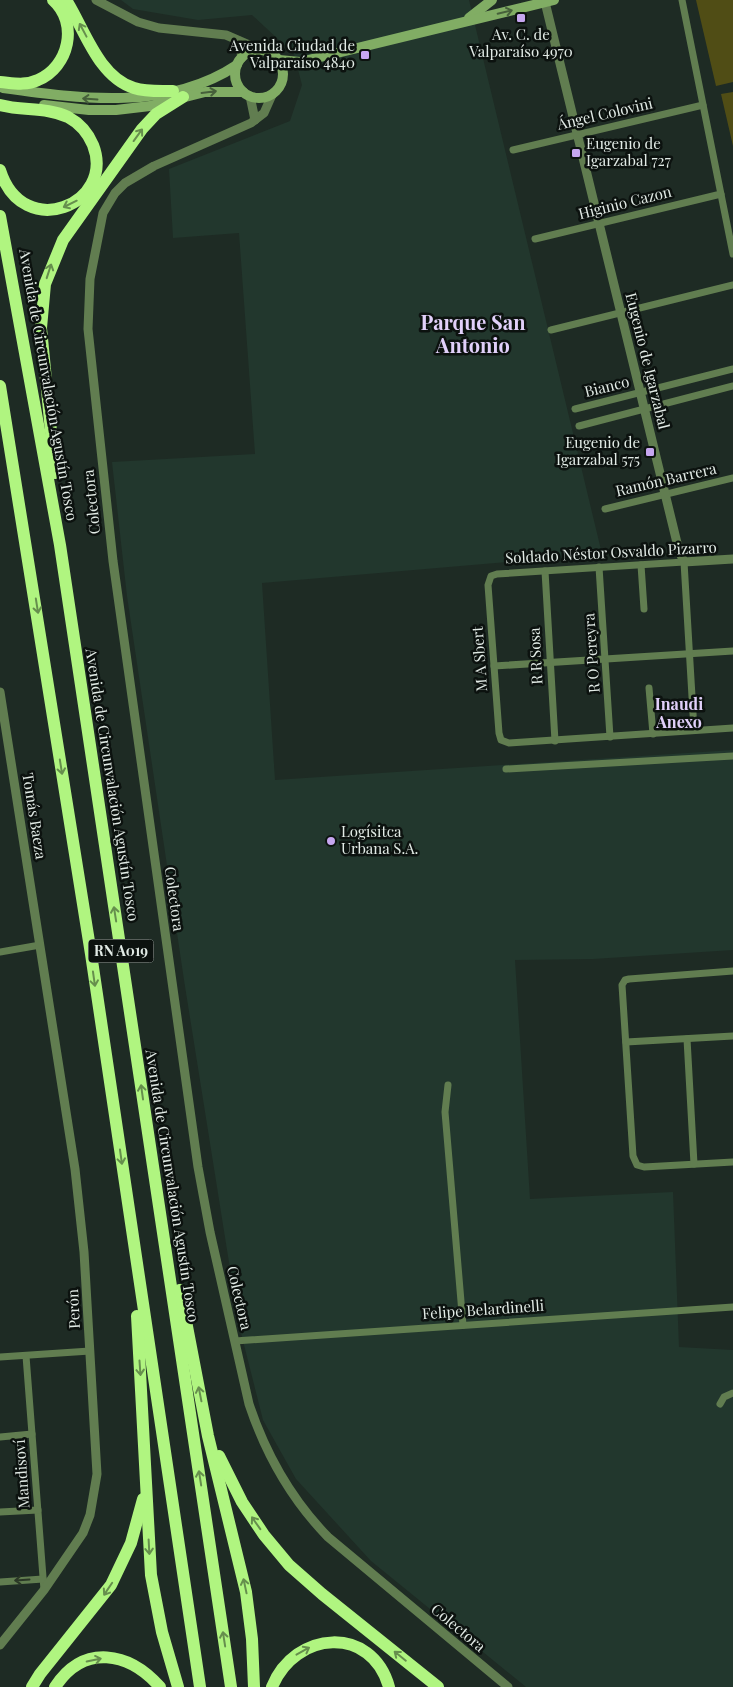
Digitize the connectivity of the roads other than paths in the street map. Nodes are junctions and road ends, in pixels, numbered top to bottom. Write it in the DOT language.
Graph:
graph roads {
  1 [pos="53,0"];
  2 [pos="66,0"];
  3 [pos="96,0"];
  4 [pos="492,0"];
  5 [pos="530,0"];
  6 [pos="682,0"];
  7 [pos="550,1"];
  8 [pos="464,22"];
  9 [pos="239,41"];
  10 [pos="262,50"];
  11 [pos="279,60"];
  12 [pos="240,61"];
  13 [pos="300,62"];
  14 [pos="283,77"];
  15 [pos="1,85"];
  16 [pos="178,94"];
  17 [pos="246,94"];
  18 [pos="272,95"];
  19 [pos="3,103"];
  20 [pos="703,105"];
  21 [pos="255,120"];
  22 [pos="577,135"];
  23 [pos="513,150"];
  24 [pos="0,170"];
  25 [pos="721,194"];
  26 [pos="0,216"];
  27 [pos="600,223"];
  28 [pos="535,240"];
  29 [pos="733,254"];
  30 [pos="733,285"];
  31 [pos="620,313"];
  32 [pos="552,330"];
  33 [pos="733,369"];
  34 [pos="0,386"];
  35 [pos="733,386"];
  36 [pos="640,393"];
  37 [pos="644,409"];
  38 [pos="575,410"];
  39 [pos="579,426"];
  40 [pos="0,434"];
  41 [pos="733,478"];
  42 [pos="665,494"];
  43 [pos="605,509"];
  44 [pos="60,545"];
  45 [pos="733,559"];
  46 [pos="684,562"];
  47 [pos="641,565"];
  48 [pos="599,567"];
  49 [pos="545,571"];
  50 [pos="491,576"];
  51 [pos="34,586"];
  52 [pos="644,609"];
  53 [pos="733,651"];
  54 [pos="690,654"];
  55 [pos="607,660"];
  56 [pos="551,663"];
  57 [pos="494,666"];
  58 [pos="649,688"];
  59 [pos="0,692"];
  60 [pos="733,728"];
  61 [pos="694,730"];
  62 [pos="653,734"];
  63 [pos="610,737"];
  64 [pos="555,741"];
  65 [pos="733,756"];
  66 [pos="506,770"];
  67 [pos="40,945"];
  68 [pos="0,952"];
  69 [pos="733,971"];
  70 [pos="733,1036"];
  71 [pos="688,1039"];
  72 [pos="626,1042"];
  73 [pos="448,1085"];
  74 [pos="146,1122"];
  75 [pos="733,1162"];
  76 [pos="694,1164"];
  77 [pos="134,1249"];
  78 [pos="733,1307"];
  79 [pos="463,1326"];
  80 [pos="235,1340"];
  81 [pos="90,1351"];
  82 [pos="26,1356"];
  83 [pos="0,1358"];
  84 [pos="733,1393"];
  85 [pos="720,1404"];
  86 [pos="204,1416"];
  87 [pos="32,1434"];
  88 [pos="0,1437"];
  89 [pos="146,1477"];
  90 [pos="38,1510"];
  91 [pos="0,1512"];
  92 [pos="43,1579"];
  93 [pos="0,1582"];
  94 [pos="44,1590"];
  95 [pos="0,1645"];
  96 [pos="32,1687"];
  97 [pos="56,1687"];
  98 [pos="160,1687"];
  99 [pos="178,1687"];
  100 [pos="200,1687"];
  101 [pos="232,1687"];
  102 [pos="254,1687"];
  103 [pos="272,1687"];
  104 [pos="389,1687"];
  105 [pos="438,1687"];
  106 [pos="508,1687"];
  1 -- 15 [label="highway"];
  16 -- 2 [label="highway, one-way"];
  3 -- 9 [label="street"];
  4 -- 8 [label="main road"];
  5 -- 7 [label="main road"];
  6 -- 20 [label="street"];
  8 -- 7 [label="main road, one-way"];
  7 -- 22 [label="street, Eugenio de Igarzabal"];
  8 -- 13 [label="main road"];
  9 -- 10 [label="street"];
  9 -- 12 [label="street"];
  10 -- 11 [label="main road"];
  10 -- 12 [label="main road"];
  11 -- 13 [label="main road"];
  11 -- 14 [label="main road"];
  12 -- 16 [label="main road"];
  12 -- 17 [label="main road"];
  13 -- 14 [label="main road"];
  14 -- 18 [label="main road"];
  16 -- 15 [label="main road, one-way"];
  16 -- 17 [label="main road, one-way"];
  16 -- 19 [label="main road"];
  44 -- 16 [label="highway, one-way"];
  17 -- 18 [label="main road"];
  17 -- 21 [label="street"];
  18 -- 21 [label="street"];
  19 -- 24 [label="highway, one-way"];
  20 -- 22 [label="street, Ángel Colovini"];
  20 -- 25 [label="street"];
  21 -- 80 [label="street, Colectora"];
  22 -- 23 [label="street, Ángel Colovini"];
  22 -- 27 [label="street, Eugenio de Igarzabal"];
  25 -- 27 [label="street, Higinio Cazon"];
  25 -- 29 [label="street"];
  26 -- 44 [label="highway, Avenida de Circunvalación Agustín Tosco / RN A019"];
  27 -- 28 [label="street, Higinio Cazon"];
  27 -- 31 [label="street, Eugenio de Igarzabal"];
  30 -- 31 [label="street"];
  31 -- 32 [label="street"];
  31 -- 36 [label="street, Eugenio de Igarzabal"];
  33 -- 36 [label="street, Bianco"];
  34 -- 51 [label="highway, RN A019"];
  35 -- 37 [label="street"];
  36 -- 37 [label="street, Eugenio de Igarzabal"];
  36 -- 38 [label="street, Bianco"];
  37 -- 39 [label="street"];
  37 -- 42 [label="street, Eugenio de Igarzabal"];
  40 -- 51 [label="highway"];
  41 -- 42 [label="street, Ramón Barrera"];
  42 -- 43 [label="street, Ramón Barrera"];
  42 -- 46 [label="street, Eugenio de Igarzabal"];
  74 -- 44 [label="highway, Avenida de Circunvalación Agustín Tosco / RN A019, one-way"];
  45 -- 46 [label="street, Soldado Néstor Osvaldo Pizarro"];
  46 -- 47 [label="street, Soldado Néstor Osvaldo Pizarro"];
  46 -- 54 [label="street, Eugenio de Igarzabal"];
  47 -- 48 [label="street, Soldado Néstor Osvaldo Pizarro"];
  47 -- 52 [label="street"];
  48 -- 49 [label="street, Soldado Néstor Osvaldo Pizarro"];
  48 -- 55 [label="street, R O Pereyra"];
  49 -- 50 [label="street, Soldado Néstor Osvaldo Pizarro"];
  49 -- 56 [label="street, R R Sosa"];
  50 -- 57 [label="street, M A Sbert"];
  51 -- 77 [label="highway, RN A019, one-way"];
  53 -- 54 [label="street"];
  54 -- 55 [label="street"];
  54 -- 61 [label="street, Eugenio de Igarzabal"];
  55 -- 56 [label="street"];
  55 -- 63 [label="street, R O Pereyra"];
  56 -- 57 [label="street"];
  56 -- 64 [label="street, R R Sosa"];
  57 -- 64 [label="street, M A Sbert"];
  58 -- 62 [label="street"];
  59 -- 67 [label="street, Tomás Baeza"];
  60 -- 61 [label="street"];
  61 -- 62 [label="street"];
  62 -- 63 [label="street"];
  63 -- 64 [label="street"];
  65 -- 66 [label="street"];
  67 -- 68 [label="street"];
  67 -- 81 [label="street, Perón"];
  69 -- 72 [label="street"];
  70 -- 71 [label="street"];
  71 -- 72 [label="street"];
  71 -- 76 [label="street"];
  72 -- 76 [label="street"];
  73 -- 79 [label="street"];
  86 -- 74 [label="highway, one-way"];
  101 -- 74 [label="highway, Avenida de Circunvalación Agustín Tosco / RN A019, one-way"];
  75 -- 76 [label="street"];
  77 -- 89 [label="highway, one-way"];
  77 -- 100 [label="highway, RN A019"];
  78 -- 79 [label="street, Felipe Belardinelli"];
  79 -- 80 [label="street, Felipe Belardinelli"];
  80 -- 106 [label="street, Colectora"];
  81 -- 82 [label="street"];
  81 -- 94 [label="street, Perón"];
  82 -- 83 [label="street"];
  82 -- 87 [label="street, Mandisoví"];
  84 -- 85 [label="street"];
  102 -- 86 [label="highway, one-way"];
  105 -- 86 [label="highway, one-way"];
  87 -- 88 [label="street"];
  87 -- 90 [label="street, Mandisoví"];
  89 -- 96 [label="highway, one-way"];
  89 -- 99 [label="highway, one-way"];
  90 -- 91 [label="street"];
  90 -- 92 [label="street, Mandisoví"];
  92 -- 93 [label="street, one-way"];
  92 -- 94 [label="street, Mandisoví"];
  94 -- 95 [label="street, Perón"];
  97 -- 98 [label="highway, one-way"];
  103 -- 104 [label="highway, one-way"];
}
